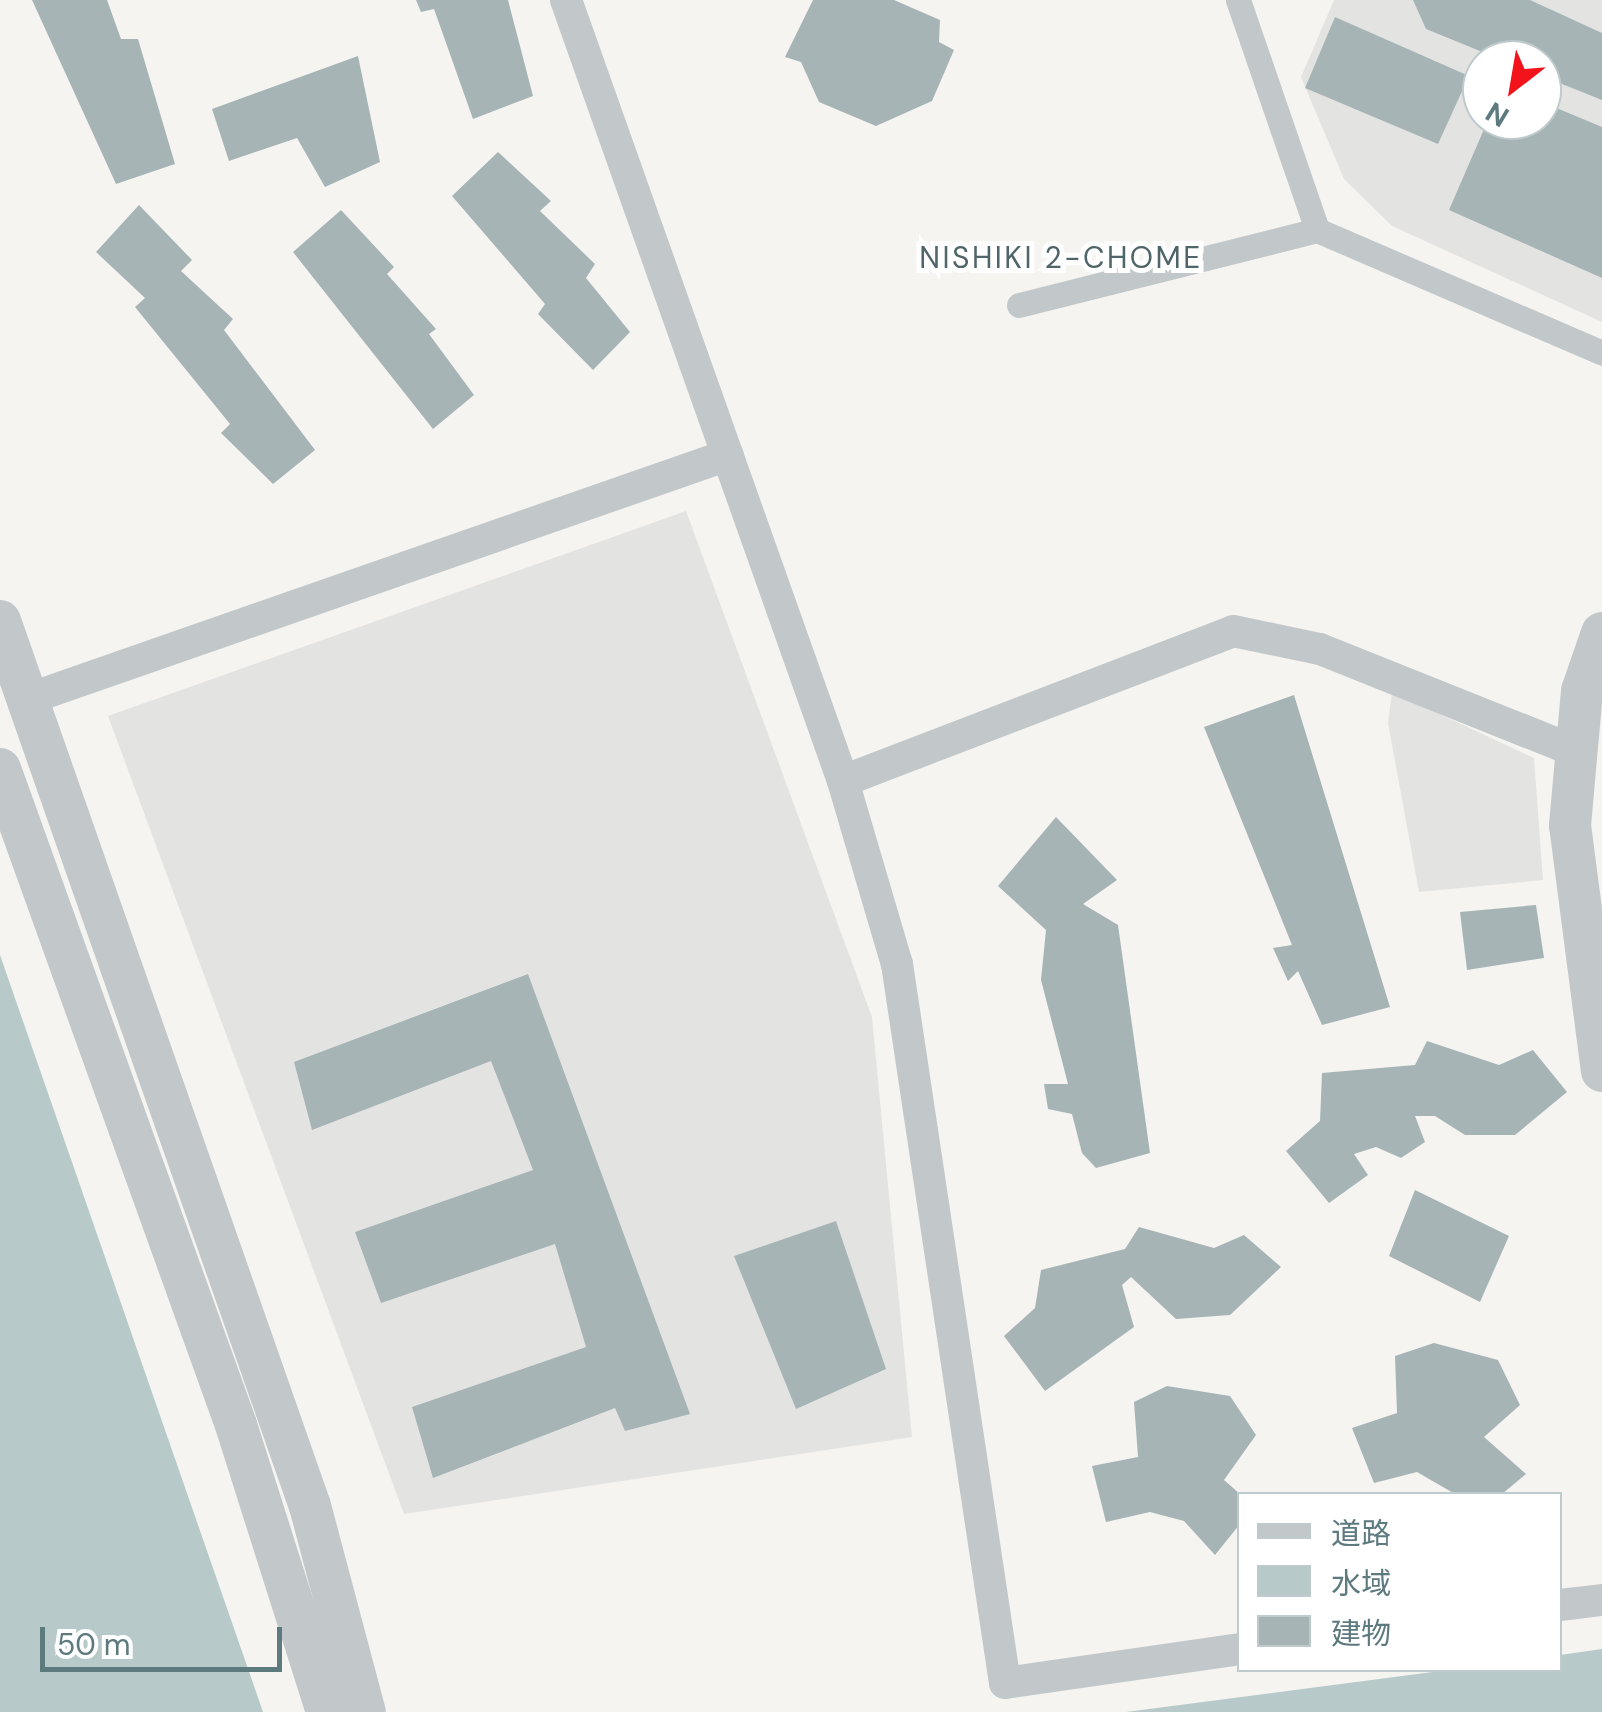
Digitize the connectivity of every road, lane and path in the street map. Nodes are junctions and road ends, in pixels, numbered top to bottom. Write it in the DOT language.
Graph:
graph roads {
  1 [pos="566,0"];
  2 [pos="1238,0"];
  3 [pos="1317,230"];
  4 [pos="1019,305"];
  5 [pos="1602,353"];
  6 [pos="728,455"];
  7 [pos="0,621"];
  8 [pos="1602,633"];
  9 [pos="28,699"];
  10 [pos="1573,750"];
  11 [pos="0,770"];
  12 [pos="844,781"];
  13 [pos="1593,945"];
  14 [pos="1602,1071"];
  15 [pos="1602,1600"];
  16 [pos="1562,1605"];
  17 [pos="1237,1649"];
  18 [pos="327,1712"];
  19 [pos="365,1712"];
  1 -- 6 [label="street"];
  2 -- 3 [label="street"];
  3 -- 4 [label="street"];
  3 -- 5 [label="street"];
  6 -- 9 [label="street"];
  6 -- 12 [label="street"];
  7 -- 9 [label="street"];
  8 -- 10 [label="street"];
  9 -- 19 [label="street"];
  10 -- 12 [label="street"];
  10 -- 13 [label="street"];
  11 -- 18 [label="street"];
  12 -- 17 [label="street"];
  13 -- 14 [label="street"];
  15 -- 16 [label="street"];
}
